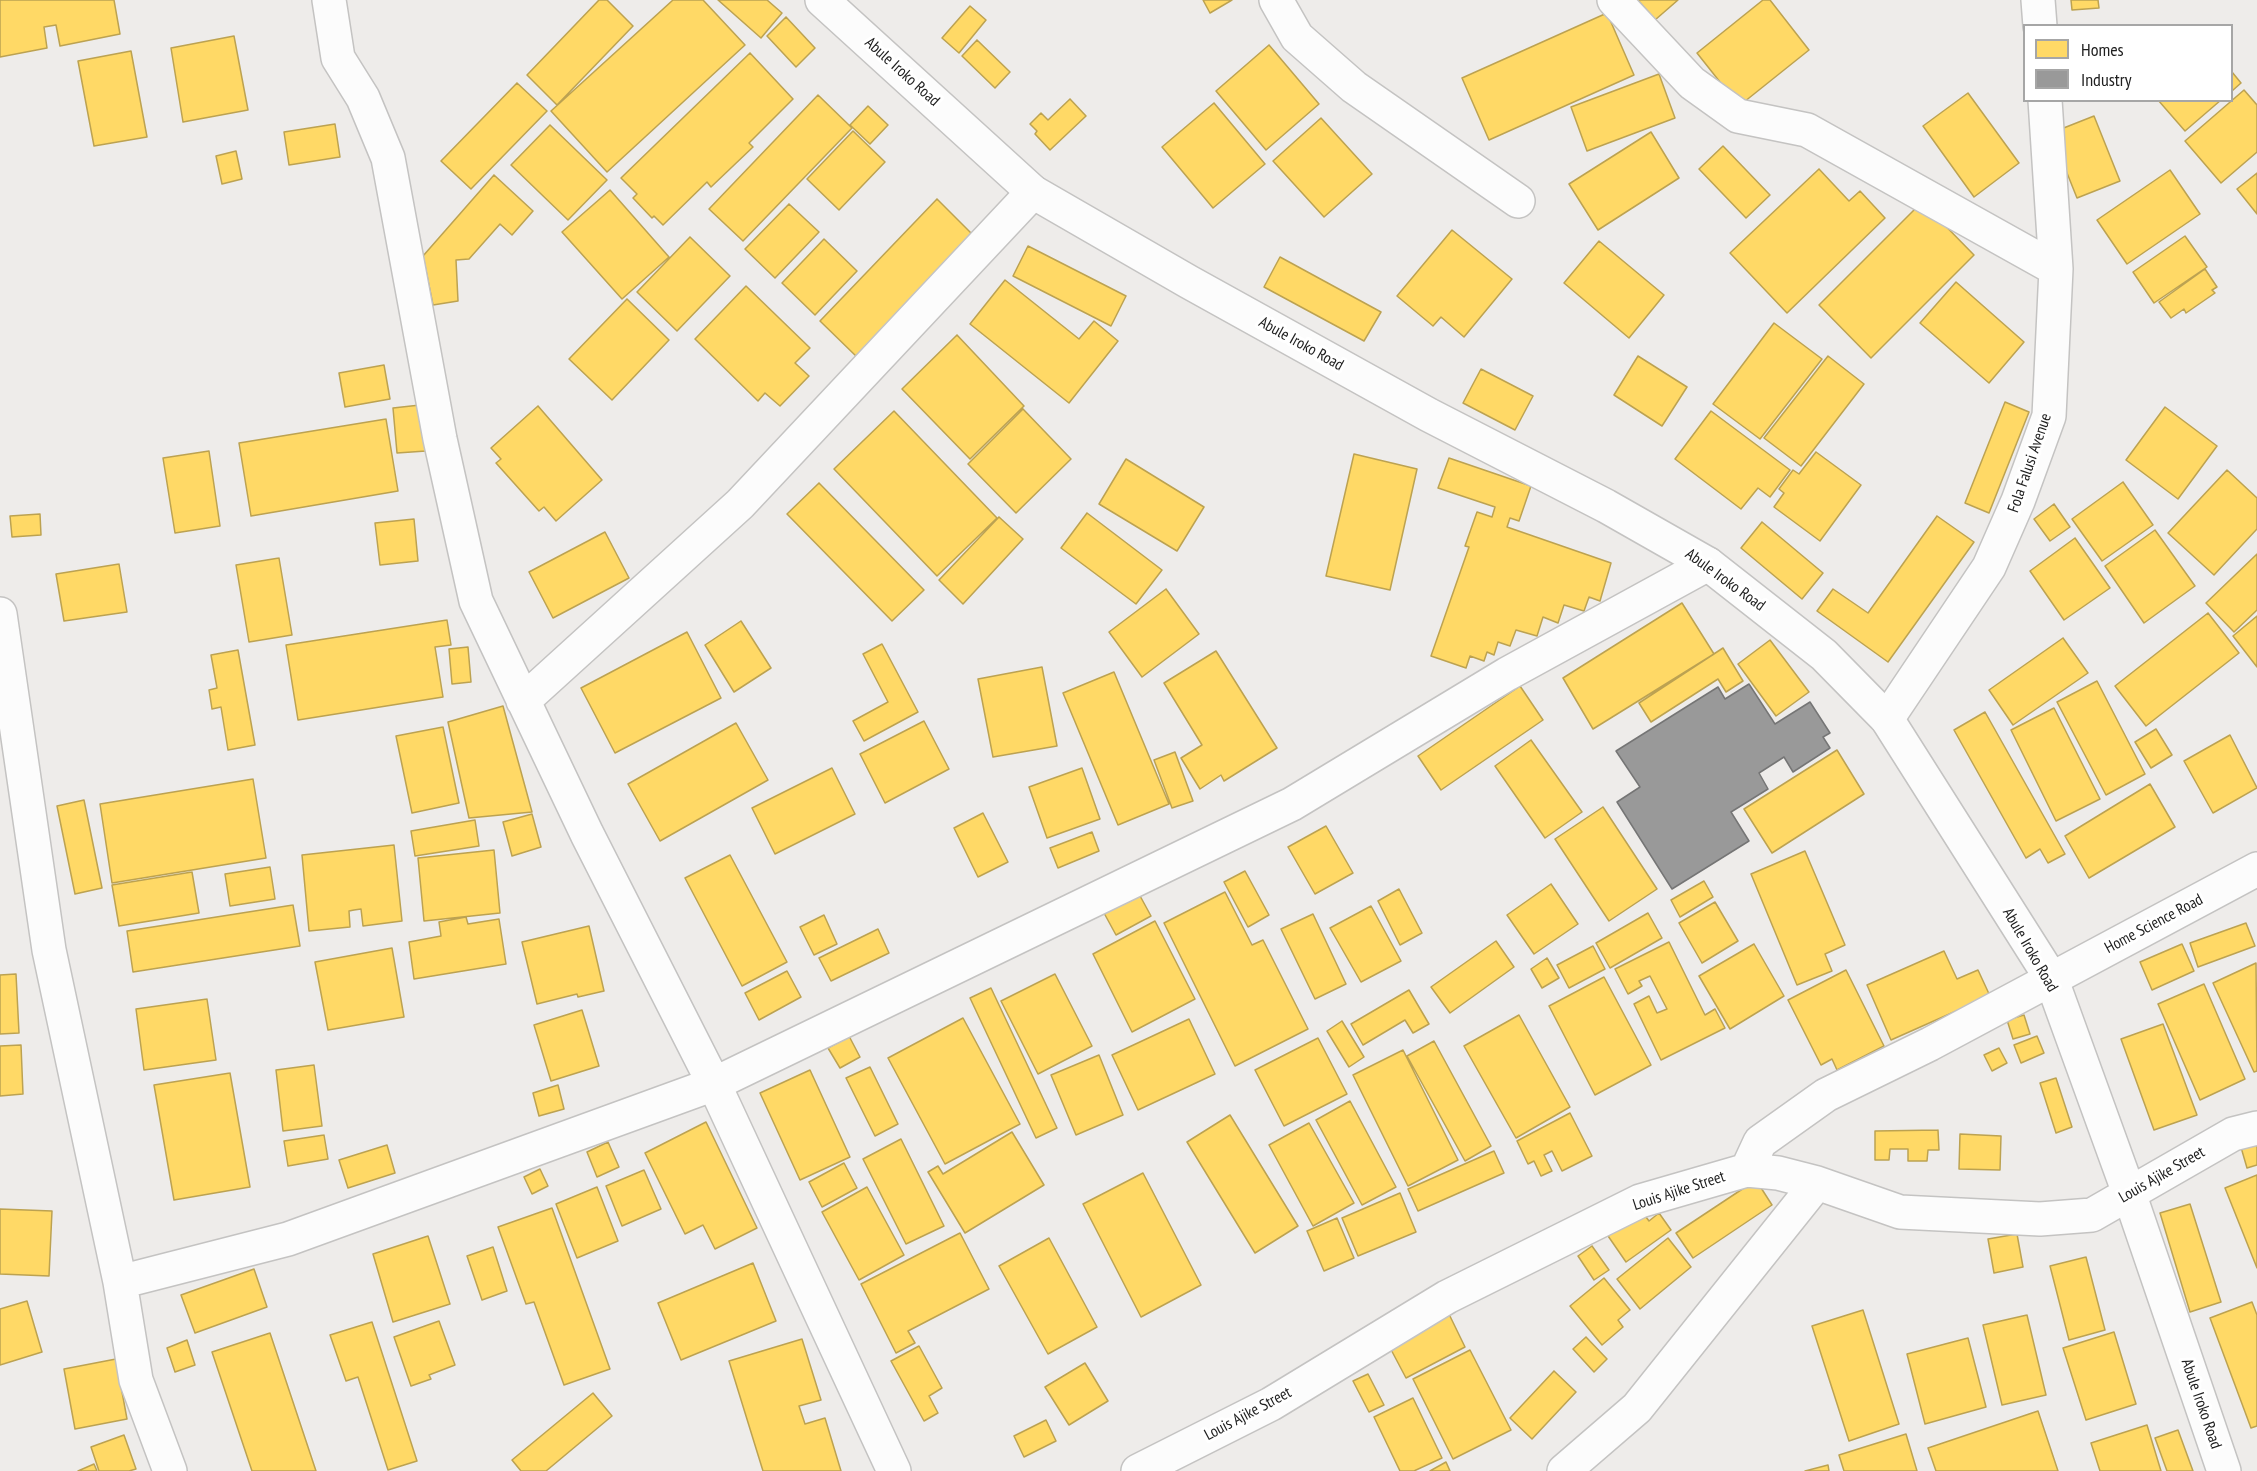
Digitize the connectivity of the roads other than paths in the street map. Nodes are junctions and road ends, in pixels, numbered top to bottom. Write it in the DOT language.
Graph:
graph roads {
  1 [pos="329,0"];
  2 [pos="822,0"];
  3 [pos="1276,0"];
  4 [pos="1614,0"];
  5 [pos="2038,0"];
  6 [pos="2040,24"];
  7 [pos="2045,102"];
  8 [pos="1033,192"];
  9 [pos="1518,201"];
  10 [pos="2056,268"];
  11 [pos="1708,564"];
  12 [pos="0,614"];
  13 [pos="523,701"];
  14 [pos="1887,719"];
  15 [pos="2257,869"];
  16 [pos="2051,978"];
  17 [pos="714,1084"];
  18 [pos="2257,1128"];
  19 [pos="1747,1170"];
  20 [pos="1817,1183"];
  21 [pos="2129,1193"];
  22 [pos="120,1282"];
  23 [pos="170,1471"];
  24 [pos="894,1471"];
  25 [pos="1138,1471"];
  26 [pos="1564,1471"];
  27 [pos="2224,1471"];
  1 -- 13 [label="street"];
  2 -- 8 [label="street, Abule Iroko Road"];
  3 -- 9 [label="street"];
  4 -- 10 [label="street"];
  5 -- 6 [label="street"];
  7 -- 10 [label="street, Fola Falusi Avenue"];
  8 -- 11 [label="street, Abule Iroko Road"];
  8 -- 13 [label="street"];
  10 -- 14 [label="street, Fola Falusi Avenue"];
  11 -- 14 [label="street, Abule Iroko Road"];
  11 -- 17 [label="street"];
  12 -- 22 [label="street"];
  13 -- 17 [label="street"];
  14 -- 16 [label="street, Abule Iroko Road"];
  15 -- 16 [label="street, Home Science Road"];
  16 -- 19 [label="street, Home Science Road"];
  16 -- 21 [label="street, Abule Iroko Road"];
  17 -- 22 [label="street"];
  17 -- 24 [label="street"];
  18 -- 21 [label="street, Louis Ajike Street"];
  19 -- 20 [label="street, Louis Ajike Street"];
  19 -- 25 [label="street, Louis Ajike Street"];
  20 -- 21 [label="street, Louis Ajike Street"];
  20 -- 26 [label="street"];
  21 -- 27 [label="street, Abule Iroko Road"];
  22 -- 23 [label="street"];
}
